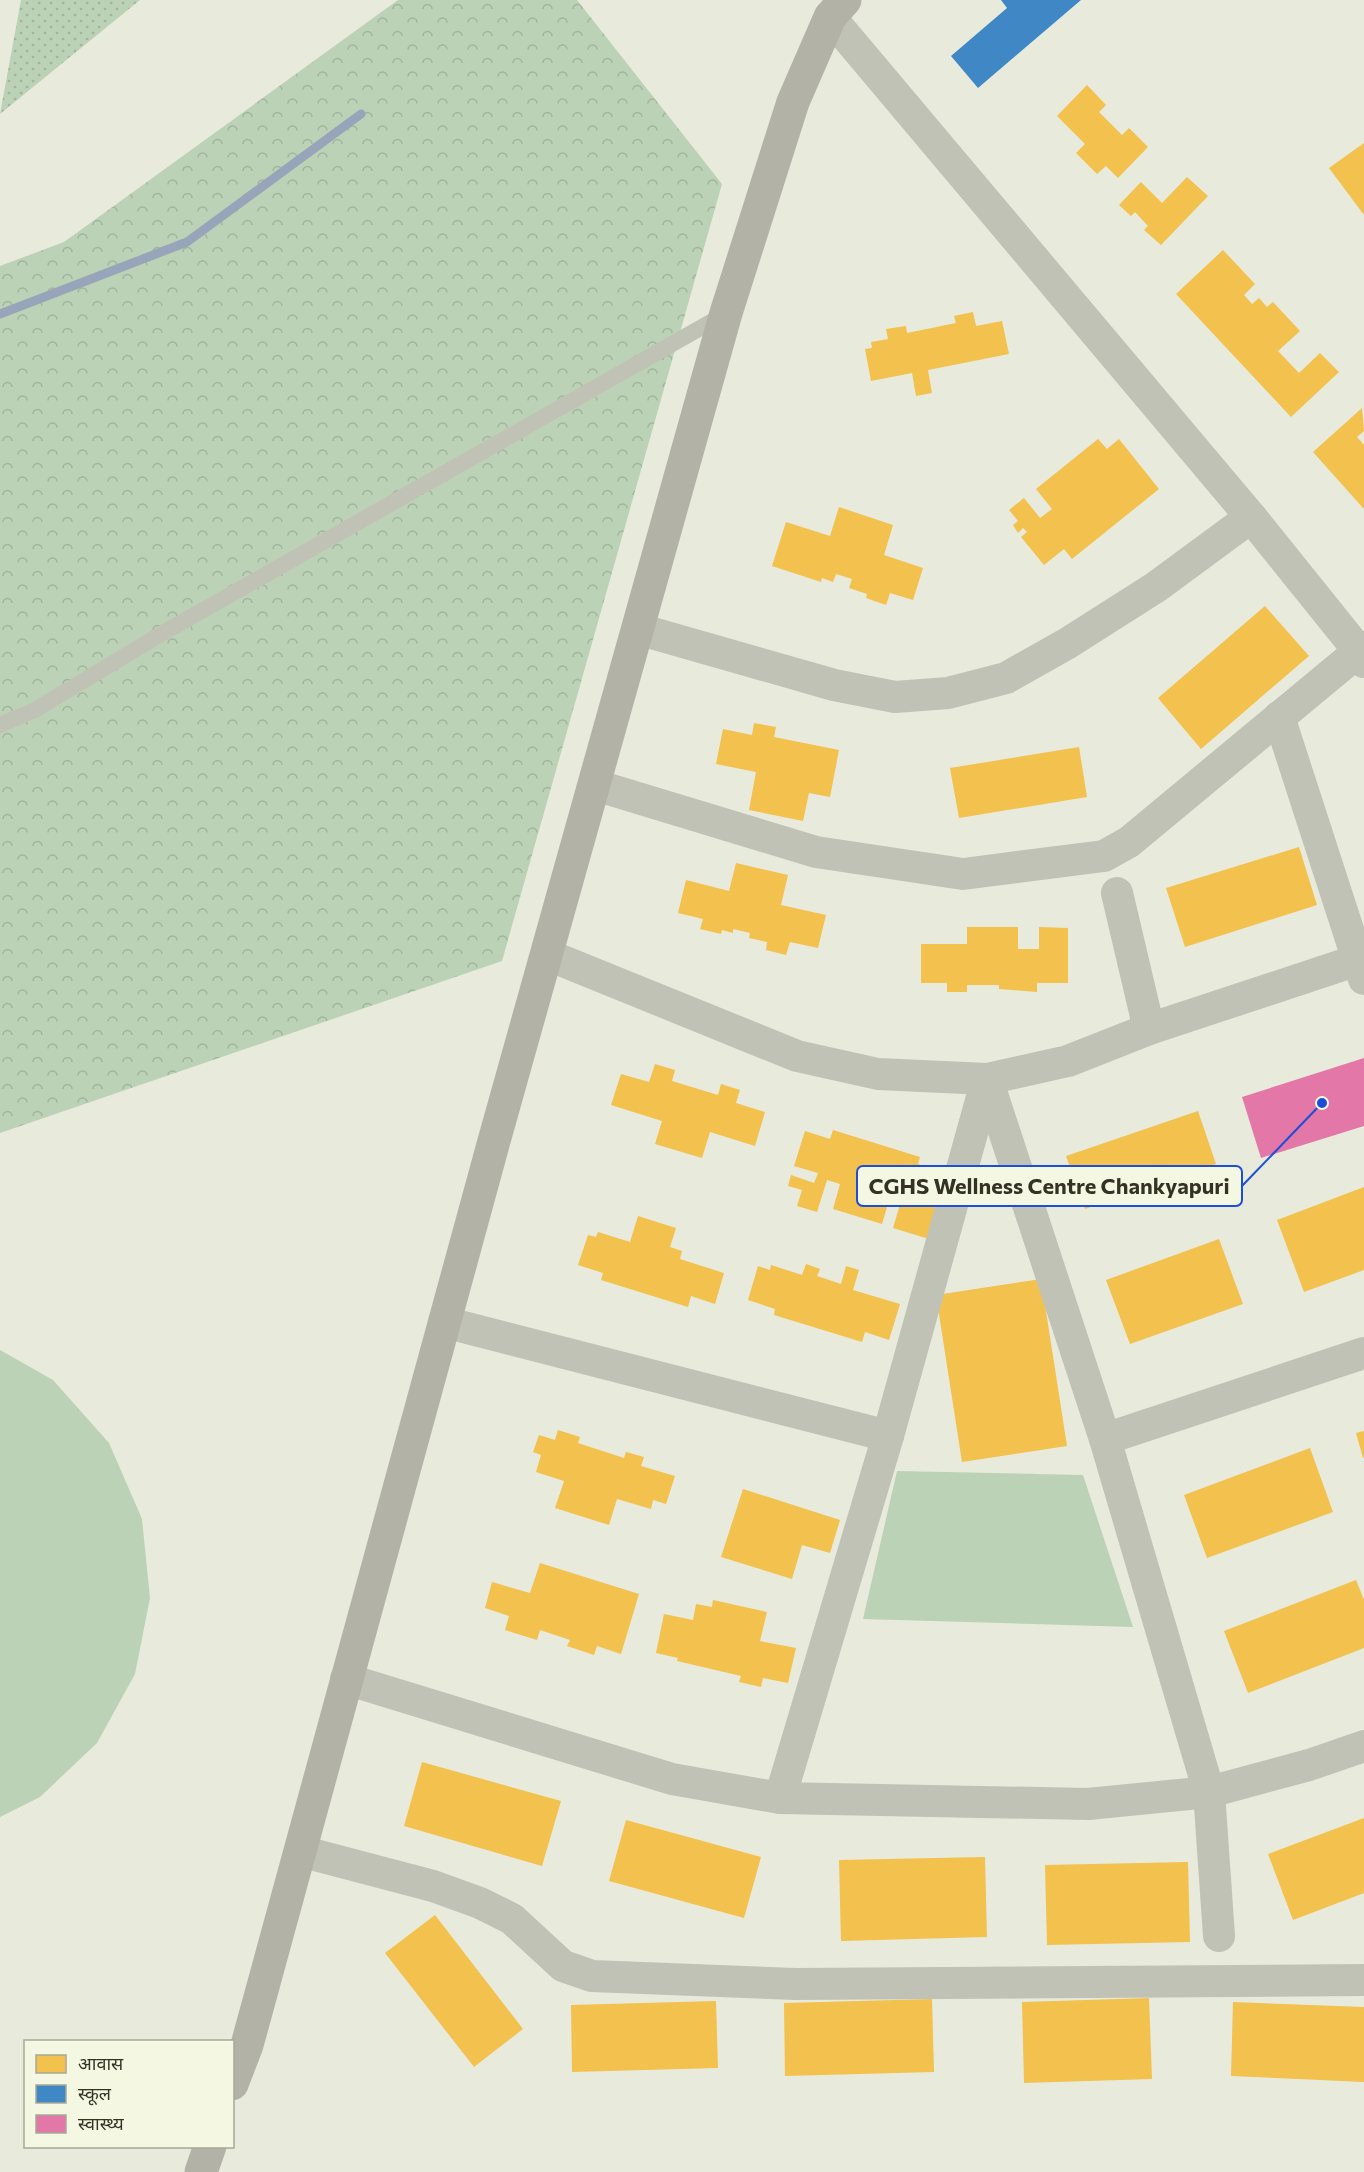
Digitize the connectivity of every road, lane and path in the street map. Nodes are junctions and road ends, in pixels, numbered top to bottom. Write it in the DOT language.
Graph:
graph roads {
  1 [pos="838,9"];
  2 [pos="726,313"];
  3 [pos="1251,517"];
  4 [pos="639,628"];
  5 [pos="1362,653"];
  6 [pos="1279,717"];
  7 [pos="0,725"];
  8 [pos="595,785"];
  9 [pos="1117,893"];
  10 [pos="548,955"];
  11 [pos="1362,966"];
  12 [pos="1149,1029"];
  13 [pos="987,1079"];
  14 [pos="444,1322"];
  15 [pos="1364,1353"];
  16 [pos="888,1436"];
  17 [pos="1105,1439"];
  18 [pos="346,1679"];
  19 [pos="1364,1746"];
  20 [pos="1209,1792"];
  21 [pos="780,1798"];
  22 [pos="300,1851"];
  23 [pos="1219,1936"];
  24 [pos="1364,1980"];
  25 [pos="234,2079"];
  26 [pos="209,2148"];
  27 [pos="201,2172"];
  1 -- 2 [label="street"];
  1 -- 3 [label="street"];
  2 -- 4 [label="street"];
  2 -- 7 [label="lane"];
  3 -- 4 [label="street"];
  3 -- 5 [label="street"];
  4 -- 8 [label="street"];
  5 -- 6 [label="street"];
  6 -- 8 [label="street"];
  6 -- 11 [label="street"];
  8 -- 10 [label="street"];
  9 -- 12 [label="street"];
  10 -- 13 [label="street"];
  10 -- 14 [label="street"];
  11 -- 12 [label="street"];
  12 -- 13 [label="street"];
  13 -- 16 [label="street"];
  13 -- 17 [label="street"];
  14 -- 16 [label="street"];
  14 -- 18 [label="street"];
  15 -- 17 [label="street"];
  16 -- 21 [label="street"];
  17 -- 20 [label="street"];
  18 -- 21 [label="street"];
  18 -- 22 [label="street"];
  19 -- 20 [label="street"];
  20 -- 21 [label="street"];
  20 -- 23 [label="street"];
  22 -- 24 [label="street"];
  22 -- 25 [label="street"];
  26 -- 27 [label="street"];
}
